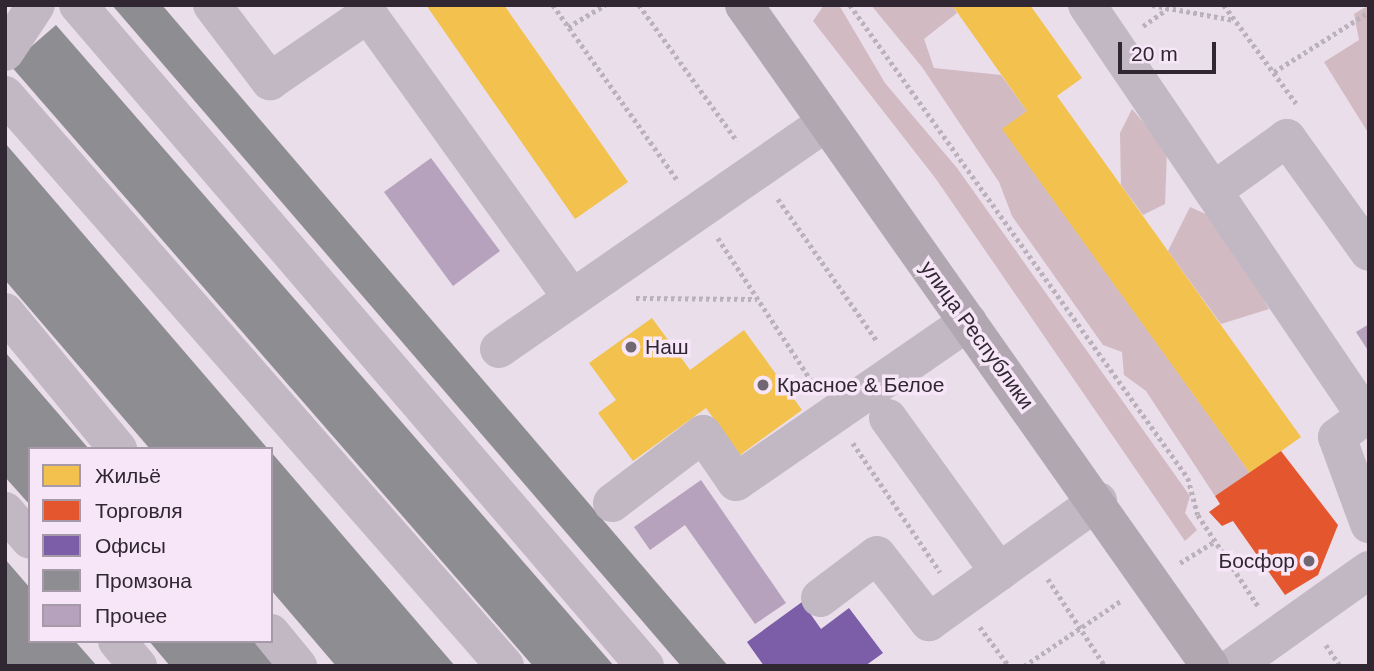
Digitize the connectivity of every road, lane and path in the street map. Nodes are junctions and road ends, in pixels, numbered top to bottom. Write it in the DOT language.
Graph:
graph roads {
  1 [pos="36,5"];
  2 [pos="78,5"];
  3 [pos="212,5"];
  4 [pos="553,5"];
  5 [pos="605,5"];
  6 [pos="639,5"];
  7 [pos="744,5"];
  8 [pos="850,5"];
  9 [pos="1087,5"];
  10 [pos="1152,5"];
  11 [pos="1224,5"];
  12 [pos="1369,12"];
  13 [pos="1235,20"];
  14 [pos="568,27"];
  15 [pos="5,52"];
  16 [pos="1274,72"];
  17 [pos="5,95"];
  18 [pos="824,124"];
  19 [pos="1287,138"];
  20 [pos="757,169"];
  21 [pos="1213,191"];
  22 [pos="699,209"];
  23 [pos="1369,252"];
  24 [pos="571,297"];
  25 [pos="624,298"];
  26 [pos="758,299"];
  27 [pos="5,312"];
  28 [pos="968,323"];
  29 [pos="499,349"];
  30 [pos="899,372"];
  31 [pos="834,415"];
  32 [pos="1367,415"];
  33 [pos="888,418"];
  34 [pos="116,447"];
  35 [pos="1098,501"];
  36 [pos="612,503"];
  37 [pos="5,511"];
  38 [pos="1369,524"];
  39 [pos="28,538"];
  40 [pos="1213,542"];
  41 [pos="1014,561"];
  42 [pos="1369,570"];
  43 [pos="1152,581"];
  44 [pos="820,597"];
  45 [pos="960,600"];
  46 [pos="1080,626"];
  47 [pos="1279,635"];
  48 [pos="273,636"];
  49 [pos="119,643"];
  50 [pos="138,666"];
  51 [pos="298,666"];
  52 [pos="505,666"];
  53 [pos="646,666"];
  54 [pos="1009,666"];
  55 [pos="1024,666"];
  56 [pos="1105,666"];
  57 [pos="1210,666"];
  58 [pos="1234,666"];
  1 -- 15 [label="lane"];
  2 -- 53 [label="lane"];
  3 -- 24 [label="lane"];
  4 -- 14 [label="path"];
  5 -- 14 [label="path"];
  6 -- 20 [label="path"];
  7 -- 18 [label="main road, улица Республики"];
  8 -- 40 [label="path"];
  9 -- 21 [label="lane"];
  10 -- 13 [label="path"];
  11 -- 13 [label="path"];
  12 -- 16 [label="path"];
  13 -- 16 [label="path"];
  14 -- 22 [label="path"];
  16 -- 19 [label="path"];
  17 -- 52 [label="lane"];
  18 -- 20 [label="lane"];
  18 -- 28 [label="main road, улица Республики"];
  19 -- 21 [label="lane"];
  19 -- 23 [label="lane"];
  20 -- 22 [label="lane"];
  20 -- 30 [label="path"];
  21 -- 32 [label="lane"];
  22 -- 24 [label="lane"];
  22 -- 26 [label="path"];
  24 -- 29 [label="lane"];
  25 -- 26 [label="path"];
  26 -- 31 [label="path"];
  27 -- 34 [label="lane"];
  28 -- 30 [label="lane"];
  28 -- 35 [label="main road, улица Республики"];
  30 -- 31 [label="lane"];
  31 -- 36 [label="lane"];
  31 -- 45 [label="path"];
  32 -- 38 [label="lane"];
  33 -- 41 [label="lane"];
  35 -- 41 [label="lane"];
  35 -- 43 [label="main road, улица Республики"];
  37 -- 39 [label="lane"];
  40 -- 43 [label="path"];
  40 -- 47 [label="path"];
  41 -- 45 [label="lane"];
  41 -- 46 [label="path"];
  42 -- 47 [label="lane"];
  43 -- 46 [label="path"];
  43 -- 57 [label="main road, улица Республики"];
  44 -- 45 [label="lane"];
  45 -- 54 [label="path"];
  46 -- 55 [label="path"];
  46 -- 56 [label="path"];
  47 -- 58 [label="lane"];
  48 -- 51 [label="lane"];
  49 -- 50 [label="lane"];
}
